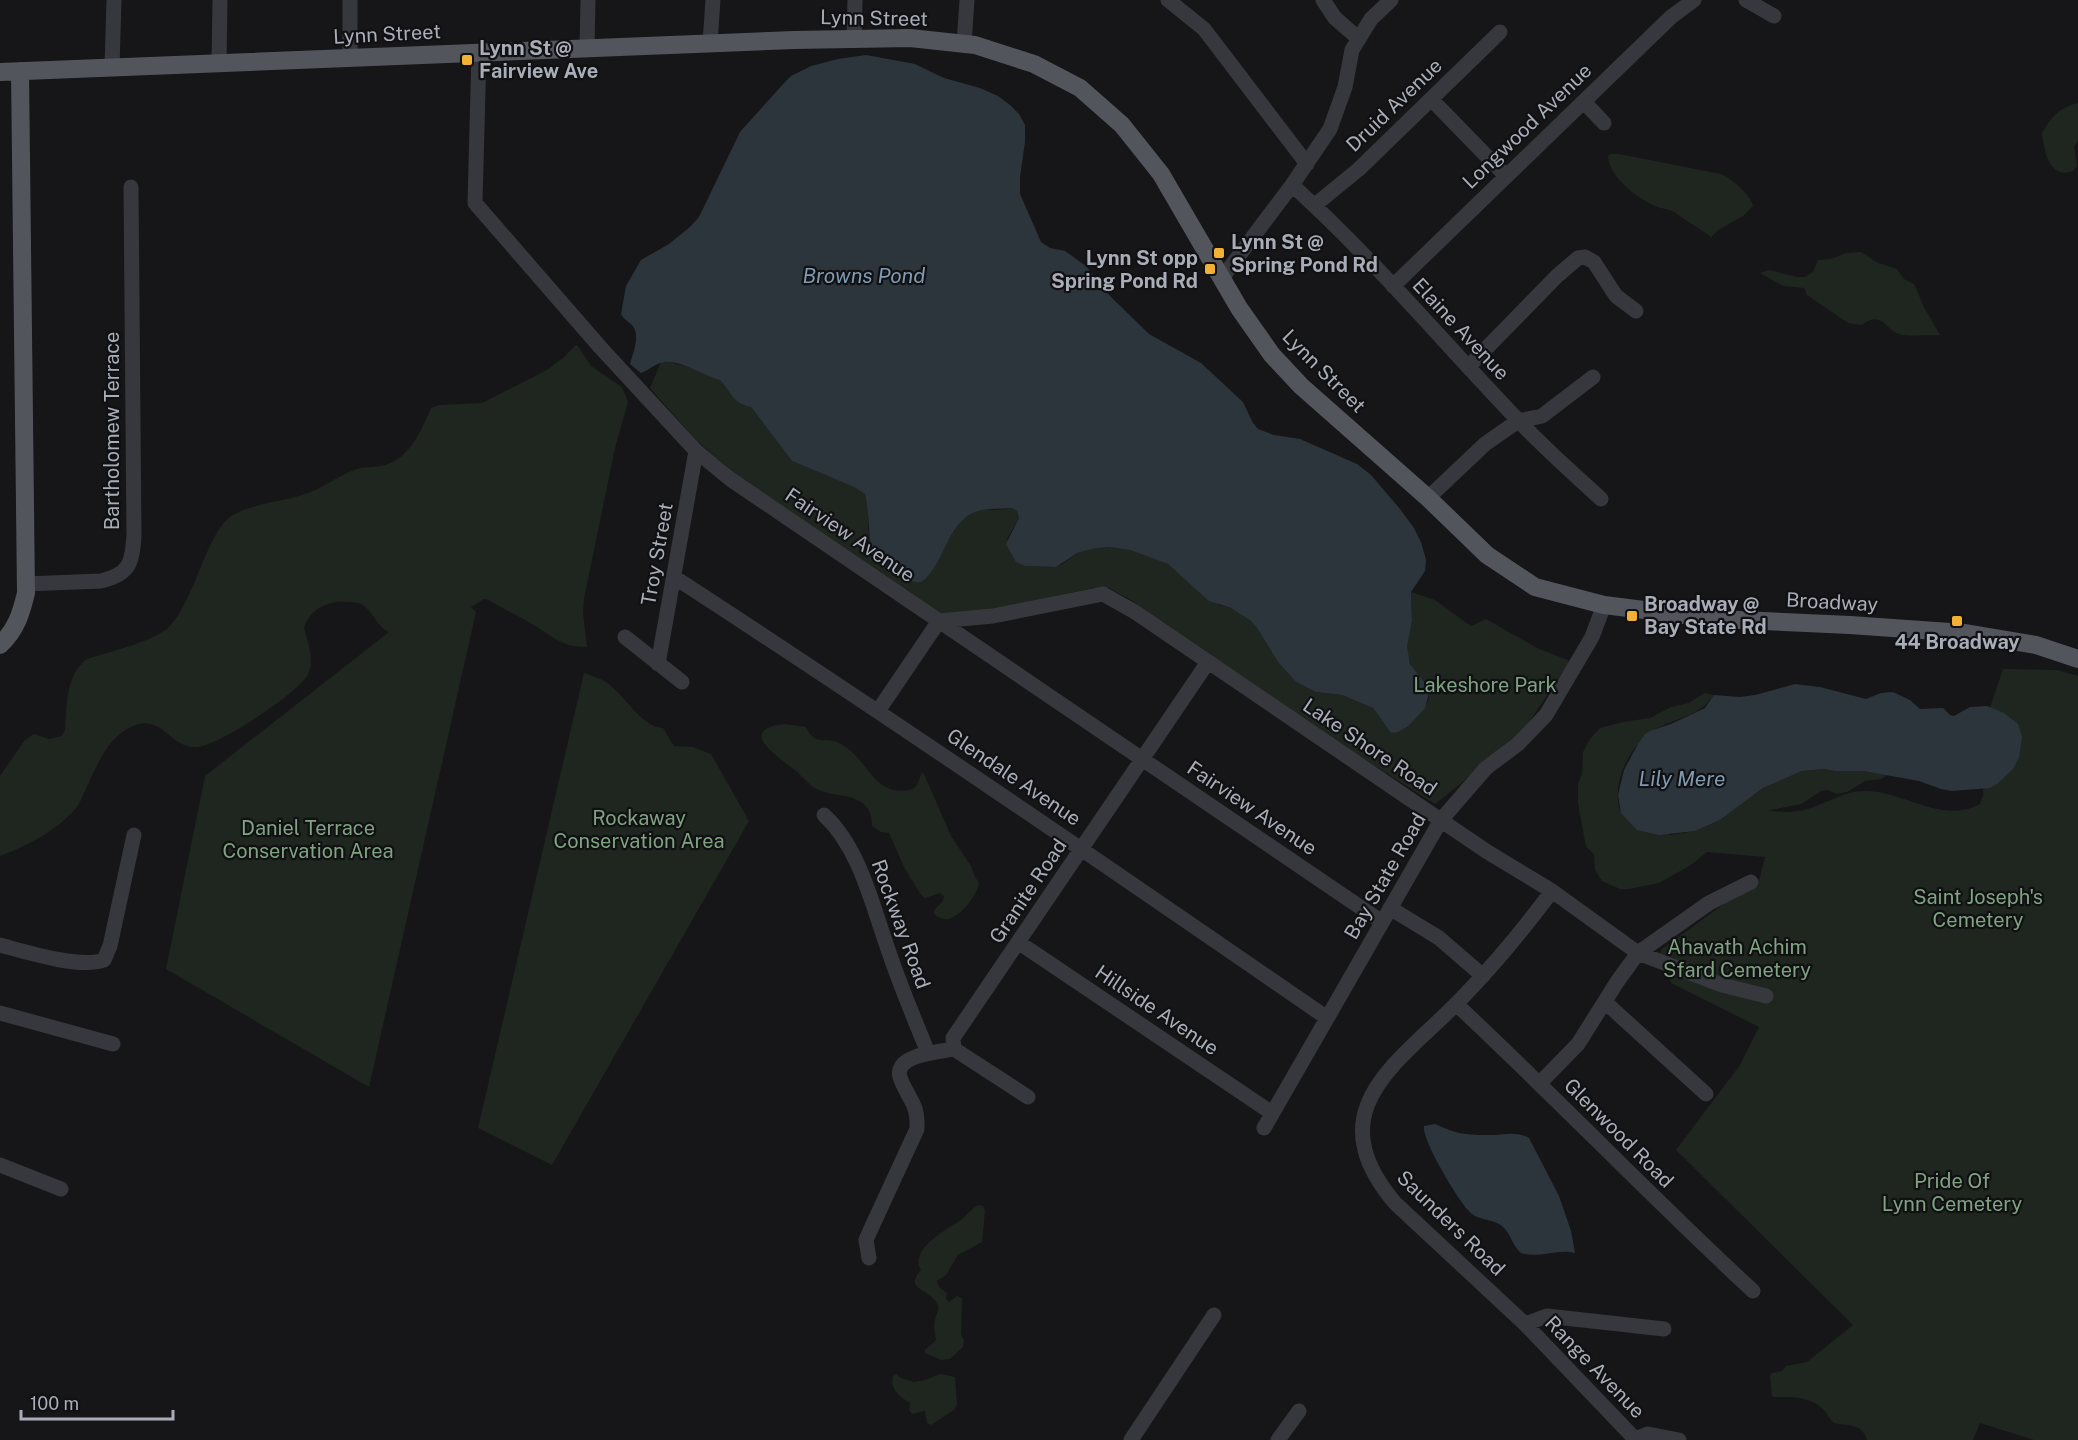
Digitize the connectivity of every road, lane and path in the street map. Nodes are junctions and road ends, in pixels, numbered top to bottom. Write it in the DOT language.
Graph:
graph roads {
  1 [pos="114,0"];
  2 [pos="220,0"];
  3 [pos="350,0"];
  4 [pos="588,0"];
  5 [pos="712,0"];
  6 [pos="855,0"];
  7 [pos="967,0"];
  8 [pos="1168,0"];
  9 [pos="1323,0"];
  10 [pos="1391,0"];
  11 [pos="1694,0"];
  12 [pos="1746,0"];
  13 [pos="1774,16"];
  14 [pos="1500,32"];
  15 [pos="854,39"];
  16 [pos="1359,39"];
  17 [pos="710,43"];
  18 [pos="964,44"];
  19 [pos="587,48"];
  20 [pos="479,52"];
  21 [pos="350,58"];
  22 [pos="219,64"];
  23 [pos="112,68"];
  24 [pos="20,71"];
  25 [pos="0,72"];
  26 [pos="1431,99"];
  27 [pos="1584,102"];
  28 [pos="1604,123"];
  29 [pos="1307,164"];
  30 [pos="1506,176"];
  31 [pos="1293,185"];
  32 [pos="131,187"];
  33 [pos="1315,205"];
  34 [pos="1222,278"];
  35 [pos="1393,286"];
  36 [pos="1636,311"];
  37 [pos="1469,366"];
  38 [pos="1593,377"];
  39 [pos="1518,421"];
  40 [pos="696,451"];
  41 [pos="1428,498"];
  42 [pos="1601,499"];
  43 [pos="674,577"];
  44 [pos="26,584"];
  45 [pos="1582,600"];
  46 [pos="1604,605"];
  47 [pos="939,621"];
  48 [pos="625,637"];
  49 [pos="0,645"];
  50 [pos="2078,659"];
  51 [pos="1208,662"];
  52 [pos="658,664"];
  53 [pos="682,682"];
  54 [pos="879,711"];
  55 [pos="1142,759"];
  56 [pos="824,815"];
  57 [pos="1441,820"];
  58 [pos="134,835"];
  59 [pos="1082,849"];
  60 [pos="1751,882"];
  61 [pos="1551,891"];
  62 [pos="1390,908"];
  63 [pos="1382,921"];
  64 [pos="1018,942"];
  65 [pos="0,945"];
  66 [pos="1638,953"];
  67 [pos="1483,976"];
  68 [pos="1766,996"];
  69 [pos="1605,1002"];
  70 [pos="1456,1004"];
  71 [pos="0,1013"];
  72 [pos="1327,1018"];
  73 [pos="113,1044"];
  74 [pos="954,1049"];
  75 [pos="928,1053"];
  76 [pos="1539,1084"];
  77 [pos="1706,1094"];
  78 [pos="1028,1097"];
  79 [pos="1272,1113"];
  80 [pos="1264,1128"];
  81 [pos="0,1165"];
  82 [pos="61,1189"];
  83 [pos="868,1258"];
  84 [pos="1753,1291"];
  85 [pos="1214,1315"];
  86 [pos="1525,1324"];
  87 [pos="1664,1329"];
  88 [pos="1299,1411"];
  89 [pos="1283,1438"];
  90 [pos="1635,1439"];
  91 [pos="1131,1440"];
  92 [pos="1679,1440"];
  1 -- 23 [label="street"];
  2 -- 22 [label="street"];
  3 -- 21 [label="street"];
  4 -- 19 [label="street"];
  5 -- 17 [label="street"];
  6 -- 15 [label="street"];
  7 -- 18 [label="street"];
  8 -- 29 [label="street"];
  9 -- 16 [label="street"];
  10 -- 16 [label="street"];
  11 -- 27 [label="street, Longwood Avenue"];
  12 -- 13 [label="street"];
  14 -- 26 [label="street, Druid Avenue"];
  15 -- 17 [label="main road, Lynn Street"];
  15 -- 18 [label="main road, Lynn Street"];
  16 -- 29 [label="street"];
  17 -- 19 [label="main road, Lynn Street"];
  18 -- 34 [label="main road, Lynn Street"];
  19 -- 20 [label="main road, Lynn Street"];
  20 -- 21 [label="main road, Lynn Street"];
  20 -- 40 [label="street, Fairview Avenue"];
  21 -- 22 [label="main road, Lynn Street"];
  22 -- 23 [label="main road, Lynn Street"];
  23 -- 24 [label="main road, Lynn Street"];
  24 -- 25 [label="main road, Lynn Street"];
  24 -- 44 [label="main road"];
  26 -- 30 [label="street"];
  26 -- 33 [label="street, Druid Avenue"];
  27 -- 28 [label="street"];
  27 -- 30 [label="street, Longwood Avenue"];
  29 -- 31 [label="street"];
  30 -- 35 [label="street, Longwood Avenue"];
  31 -- 33 [label="street, Elaine Avenue"];
  31 -- 34 [label="street"];
  32 -- 44 [label="street, Bartholomew Terrace"];
  33 -- 35 [label="street, Elaine Avenue"];
  34 -- 41 [label="main road, Lynn Street"];
  35 -- 37 [label="street, Elaine Avenue"];
  36 -- 37 [label="street"];
  37 -- 39 [label="street, Elaine Avenue"];
  38 -- 39 [label="street"];
  39 -- 41 [label="street"];
  39 -- 42 [label="street, Elaine Avenue"];
  40 -- 43 [label="street, Troy Street"];
  40 -- 47 [label="street, Fairview Avenue"];
  41 -- 45 [label="main road, Lynn Street"];
  43 -- 52 [label="street, Troy Street"];
  43 -- 54 [label="street, Glendale Avenue"];
  44 -- 49 [label="main road"];
  45 -- 46 [label="main road, Broadway"];
  46 -- 50 [label="main road, Broadway"];
  46 -- 57 [label="street, Bay State Road"];
  47 -- 51 [label="street, Lake Shore Road"];
  47 -- 54 [label="street"];
  47 -- 55 [label="street, Fairview Avenue"];
  48 -- 52 [label="street"];
  51 -- 55 [label="street, Granite Road"];
  51 -- 57 [label="street, Lake Shore Road"];
  52 -- 53 [label="street"];
  54 -- 59 [label="street, Glendale Avenue"];
  55 -- 59 [label="street, Granite Road"];
  55 -- 63 [label="street, Fairview Avenue"];
  56 -- 75 [label="street, Rockway Road"];
  57 -- 61 [label="street, Lake Shore Road"];
  57 -- 62 [label="street, Bay State Road"];
  58 -- 65 [label="street"];
  59 -- 64 [label="street, Granite Road"];
  59 -- 72 [label="street, Glendale Avenue"];
  60 -- 66 [label="street"];
  61 -- 66 [label="street, Lake Shore Road"];
  61 -- 67 [label="street, Saunders Road"];
  62 -- 63 [label="street, Bay State Road"];
  62 -- 67 [label="street"];
  63 -- 72 [label="street, Bay State Road"];
  64 -- 74 [label="street, Granite Road"];
  64 -- 79 [label="street, Hillside Avenue"];
  66 -- 68 [label="street, Lake Shore Road"];
  66 -- 69 [label="street"];
  67 -- 70 [label="street, Saunders Road"];
  69 -- 76 [label="street"];
  69 -- 77 [label="street"];
  70 -- 76 [label="street, Glenwood Road"];
  70 -- 86 [label="street, Saunders Road"];
  71 -- 73 [label="street"];
  72 -- 79 [label="street, Bay State Road"];
  74 -- 75 [label="street"];
  74 -- 78 [label="street"];
  75 -- 83 [label="street"];
  76 -- 84 [label="street, Glenwood Road"];
  79 -- 80 [label="street, Bay State Road"];
  81 -- 82 [label="street"];
  85 -- 91 [label="street"];
  86 -- 87 [label="street"];
  86 -- 90 [label="street, Range Avenue"];
  88 -- 89 [label="street"];
  90 -- 92 [label="street"];
}
